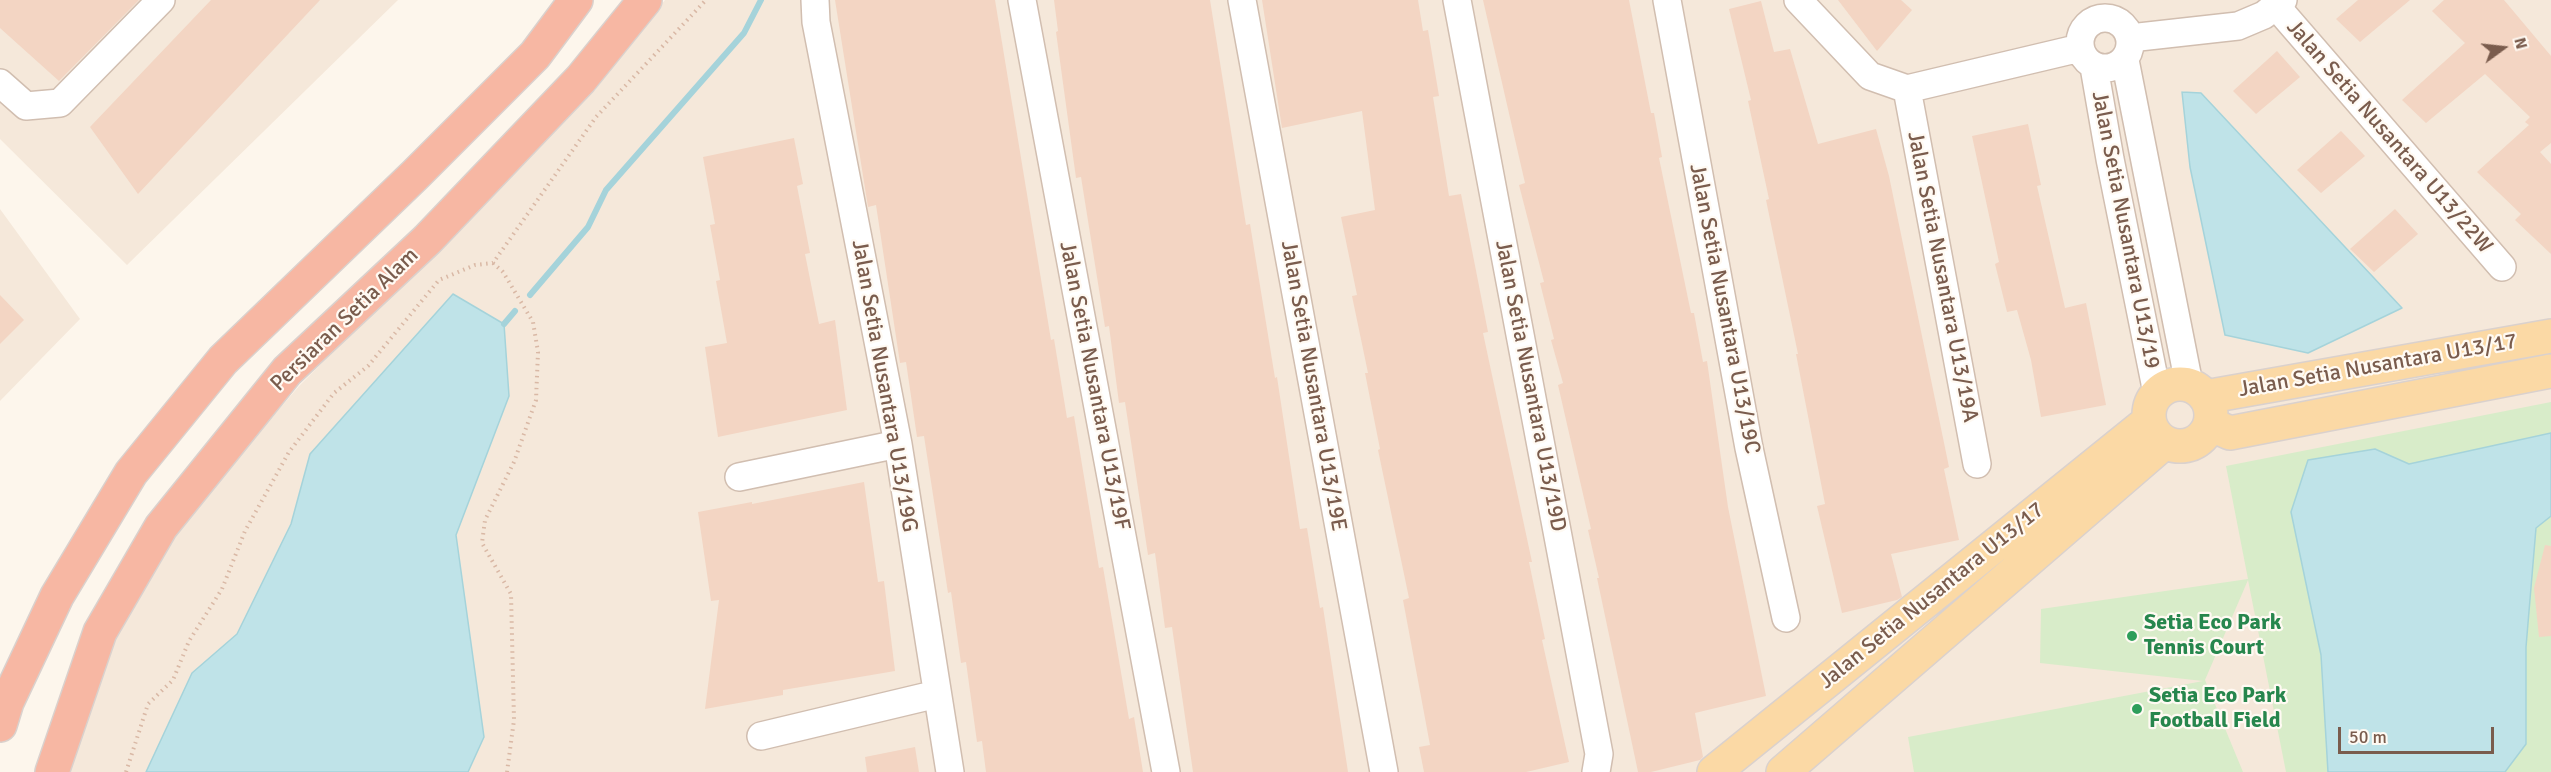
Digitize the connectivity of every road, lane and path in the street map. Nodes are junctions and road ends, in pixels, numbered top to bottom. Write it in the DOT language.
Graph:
graph roads {
  1 [pos="161,0"];
  2 [pos="576,0"];
  3 [pos="645,0"];
  4 [pos="706,0"];
  5 [pos="815,0"];
  6 [pos="1022,0"];
  7 [pos="1242,0"];
  8 [pos="1457,0"];
  9 [pos="1667,0"];
  10 [pos="1798,0"];
  11 [pos="2280,3"];
  12 [pos="2102,9"];
  13 [pos="2127,49"];
  14 [pos="2087,57"];
  15 [pos="0,83"];
  16 [pos="1907,89"];
  17 [pos="493,263"];
  18 [pos="2502,267"];
  19 [pos="2551,336"];
  20 [pos="2551,371"];
  21 [pos="2201,402"];
  22 [pos="2157,419"];
  23 [pos="898,444"];
  24 [pos="1977,464"];
  25 [pos="739,477"];
  26 [pos="1786,618"];
  27 [pos="937,694"];
  28 [pos="0,725"];
  29 [pos="761,736"];
  30 [pos="52,772"];
  31 [pos="126,772"];
  32 [pos="507,772"];
  33 [pos="950,772"];
  34 [pos="1166,772"];
  35 [pos="1384,772"];
  36 [pos="1596,772"];
  37 [pos="1714,772"];
  38 [pos="1783,772"];
  1 -- 15 [label="street"];
  2 -- 28 [label="highway"];
  3 -- 30 [label="highway, Persiaran Setia Alam"];
  4 -- 17 [label="path"];
  5 -- 23 [label="street, Jalan Setia Nusantara U13/19G"];
  6 -- 34 [label="street, Jalan Setia Nusantara U13/19F"];
  7 -- 35 [label="street, Jalan Setia Nusantara U13/19E"];
  8 -- 36 [label="street, Jalan Setia Nusantara U13/19D"];
  9 -- 26 [label="street, Jalan Setia Nusantara U13/19C"];
  10 -- 16 [label="street"];
  11 -- 13 [label="street"];
  11 -- 18 [label="street, Jalan Setia Nusantara U13/22W"];
  12 -- 13 [label="street"];
  12 -- 14 [label="street"];
  13 -- 14 [label="street"];
  13 -- 21 [label="street, Jalan Setia Nusantara U13/19"];
  14 -- 16 [label="street"];
  14 -- 22 [label="street, Jalan Setia Nusantara U13/19"];
  16 -- 24 [label="street, Jalan Setia Nusantara U13/19A"];
  17 -- 31 [label="path"];
  17 -- 32 [label="path"];
  19 -- 21 [label="main road, Jalan Setia Nusantara U13/17"];
  20 -- 21 [label="main road, Jalan Setia Nusantara U13/17"];
  21 -- 22 [label="main road"];
  21 -- 22 [label="main road"];
  22 -- 37 [label="main road, Jalan Setia Nusantara U13/17"];
  22 -- 38 [label="main road, Jalan Setia Nusantara U13/17"];
  23 -- 25 [label="street"];
  23 -- 27 [label="street, Jalan Setia Nusantara U13/19G"];
  27 -- 29 [label="street"];
  27 -- 33 [label="street, Jalan Setia Nusantara U13/19G"];
}
